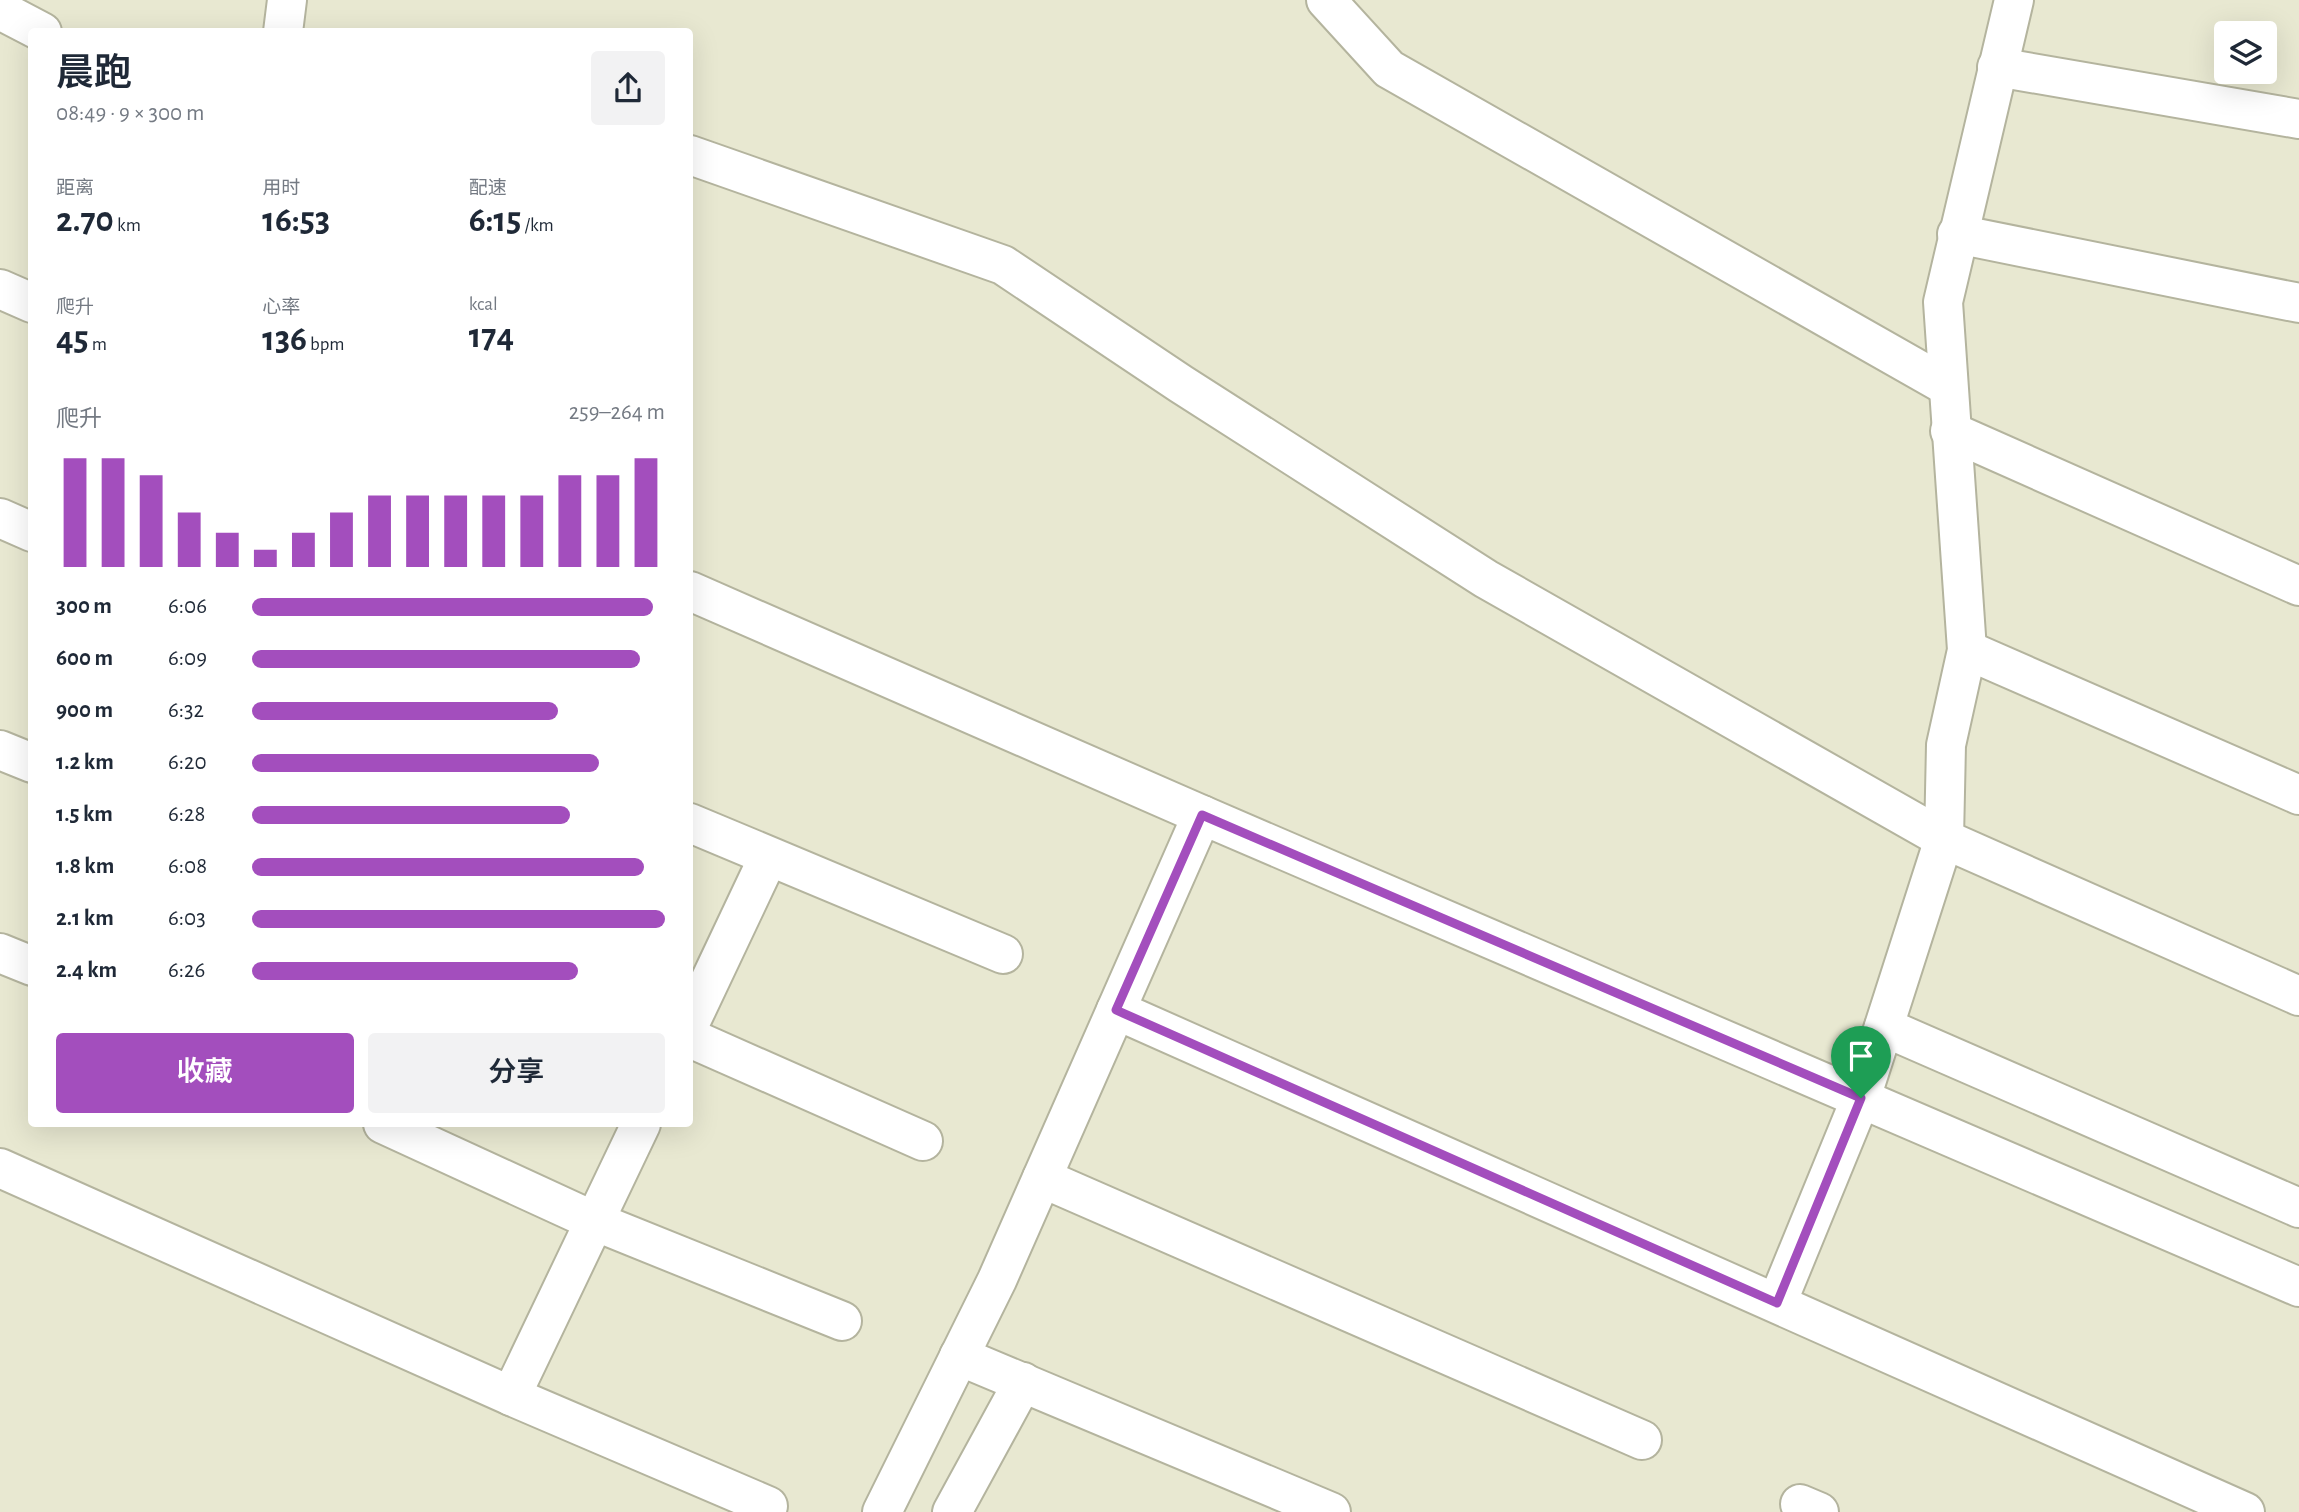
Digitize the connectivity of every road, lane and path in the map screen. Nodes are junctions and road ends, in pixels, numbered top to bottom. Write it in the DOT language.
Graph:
graph roads {
  1 [pos="1326,0"];
  2 [pos="2014,0"];
  3 [pos="0,10"];
  4 [pos="34,28"];
  5 [pos="1997,67"];
  6 [pos="2299,119"];
  7 [pos="693,156"];
  8 [pos="1957,234"];
  9 [pos="0,289"];
  10 [pos="28,301"];
  11 [pos="2299,303"];
  12 [pos="1947,386"];
  13 [pos="1950,431"];
  14 [pos="0,518"];
  15 [pos="28,530"];
  16 [pos="2299,586"];
  17 [pos="693,592"];
  18 [pos="1967,650"];
  19 [pos="0,750"];
  20 [pos="28,761"];
  21 [pos="2299,795"];
  22 [pos="1202,815"];
  23 [pos="693,824"];
  24 [pos="1944,839"];
  25 [pos="768,858"];
  26 [pos="0,953"];
  27 [pos="1003,954"];
  28 [pos="28,964"];
  29 [pos="2299,996"];
  30 [pos="1116,1010"];
  31 [pos="693,1017"];
  32 [pos="1884,1027"];
  33 [pos="693,1039"];
  34 [pos="1861,1098"];
  35 [pos="390,1127"];
  36 [pos="640,1127"];
  37 [pos="923,1141"];
  38 [pos="0,1168"];
  39 [pos="1042,1178"];
  40 [pos="2299,1208"];
  41 [pos="594,1221"];
  42 [pos="2299,1287"];
  43 [pos="1777,1303"];
  44 [pos="842,1321"];
  45 [pos="959,1356"];
  46 [pos="1023,1382"];
  47 [pos="511,1396"];
  48 [pos="1642,1440"];
  49 [pos="768,1506"];
  50 [pos="882,1512"];
  51 [pos="952,1512"];
  52 [pos="1331,1512"];
  53 [pos="2245,1512"];
  1 -- 12 [label="street"];
  2 -- 5 [label="street"];
  3 -- 4 [label="street"];
  5 -- 6 [label="street"];
  5 -- 8 [label="street"];
  7 -- 24 [label="street"];
  8 -- 11 [label="street"];
  8 -- 12 [label="street"];
  9 -- 10 [label="street"];
  12 -- 13 [label="street"];
  13 -- 16 [label="street"];
  13 -- 18 [label="street"];
  14 -- 15 [label="street"];
  17 -- 22 [label="street"];
  18 -- 21 [label="street"];
  18 -- 24 [label="street"];
  19 -- 20 [label="street"];
  22 -- 30 [label="street"];
  22 -- 34 [label="street"];
  23 -- 25 [label="street"];
  24 -- 29 [label="street"];
  24 -- 32 [label="street"];
  25 -- 27 [label="street"];
  25 -- 31 [label="street"];
  26 -- 28 [label="street"];
  30 -- 39 [label="street"];
  30 -- 43 [label="street"];
  32 -- 34 [label="street"];
  32 -- 40 [label="street"];
  33 -- 37 [label="street"];
  34 -- 42 [label="street"];
  34 -- 43 [label="street"];
  35 -- 41 [label="street"];
  36 -- 41 [label="street"];
  38 -- 47 [label="street"];
  39 -- 45 [label="street"];
  39 -- 48 [label="street"];
  41 -- 44 [label="street"];
  41 -- 47 [label="street"];
  43 -- 53 [label="street"];
  45 -- 46 [label="street"];
  45 -- 50 [label="street"];
  46 -- 51 [label="street"];
  46 -- 52 [label="street"];
  47 -- 49 [label="street"];
}
